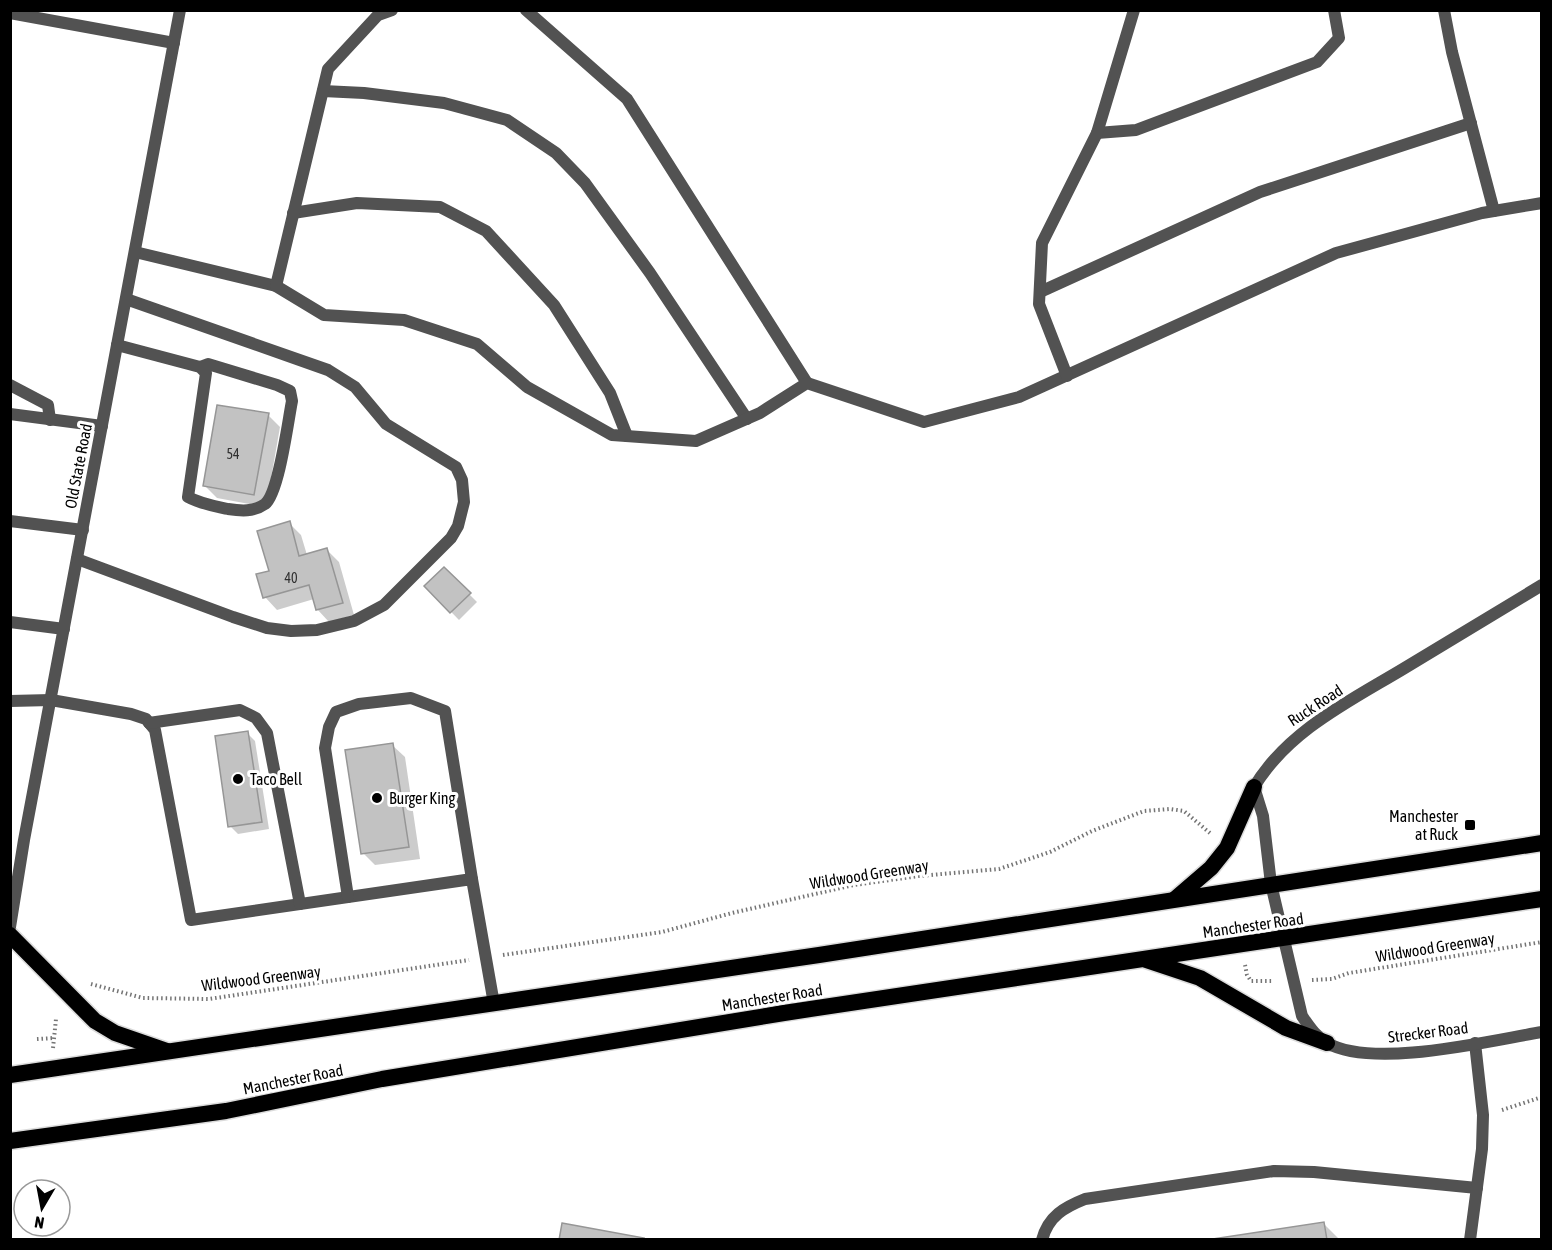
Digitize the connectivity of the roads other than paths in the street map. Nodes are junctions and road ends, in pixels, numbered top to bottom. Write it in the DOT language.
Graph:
graph roads {
  1 [pos="180,10"];
  2 [pos="392,10"];
  3 [pos="526,10"];
  4 [pos="1134,10"];
  5 [pos="1334,10"];
  6 [pos="1444,10"];
  7 [pos="10,13"];
  8 [pos="174,43"];
  9 [pos="323,91"];
  10 [pos="1471,123"];
  11 [pos="1097,133"];
  12 [pos="1542,203"];
  13 [pos="1494,211"];
  14 [pos="293,213"];
  15 [pos="135,252"];
  16 [pos="276,286"];
  17 [pos="1040,292"];
  18 [pos="126,299"];
  19 [pos="117,345"];
  20 [pos="200,367"];
  21 [pos="1067,376"];
  22 [pos="807,383"];
  23 [pos="10,385"];
  24 [pos="10,414"];
  25 [pos="747,419"];
  26 [pos="50,420"];
  27 [pos="102,426"];
  28 [pos="627,436"];
  29 [pos="10,521"];
  30 [pos="83,530"];
  31 [pos="77,559"];
  32 [pos="1542,585"];
  33 [pos="10,622"];
  34 [pos="64,629"];
  35 [pos="51,700"];
  36 [pos="10,701"];
  37 [pos="150,723"];
  38 [pos="1254,788"];
  39 [pos="1542,843"];
  40 [pos="472,879"];
  41 [pos="1271,884"];
  42 [pos="348,897"];
  43 [pos="1175,899"];
  44 [pos="1542,899"];
  45 [pos="300,904"];
  46 [pos="10,927"];
  47 [pos="10,935"];
  48 [pos="1282,939"];
  49 [pos="1142,959"];
  50 [pos="494,1004"];
  51 [pos="1542,1032"];
  52 [pos="1328,1043"];
  53 [pos="1474,1043"];
  54 [pos="171,1052"];
  55 [pos="10,1075"];
  56 [pos="10,1141"];
  57 [pos="1477,1188"];
  58 [pos="1042,1239"];
  59 [pos="1470,1239"];
  1 -- 8 [label="street, Old State Road"];
  2 -- 9 [label="street"];
  3 -- 22 [label="street"];
  4 -- 11 [label="street"];
  5 -- 11 [label="street"];
  6 -- 10 [label="street"];
  7 -- 8 [label="street"];
  8 -- 15 [label="street, Old State Road"];
  9 -- 14 [label="street"];
  9 -- 25 [label="street"];
  10 -- 13 [label="street"];
  10 -- 17 [label="street"];
  11 -- 17 [label="street"];
  12 -- 13 [label="street"];
  13 -- 21 [label="street"];
  14 -- 16 [label="street"];
  14 -- 28 [label="street"];
  15 -- 16 [label="street"];
  15 -- 18 [label="street, Old State Road"];
  16 -- 28 [label="street"];
  17 -- 21 [label="street"];
  18 -- 19 [label="street, Old State Road"];
  18 -- 31 [label="street"];
  19 -- 20 [label="street"];
  19 -- 27 [label="street, Old State Road"];
  20 -- 20 [label="street"];
  21 -- 22 [label="street"];
  22 -- 25 [label="street"];
  23 -- 26 [label="street"];
  24 -- 26 [label="street"];
  25 -- 28 [label="street"];
  26 -- 27 [label="street"];
  27 -- 30 [label="street, Old State Road"];
  29 -- 30 [label="street"];
  30 -- 31 [label="street, Old State Road"];
  31 -- 34 [label="street, Old State Road"];
  32 -- 38 [label="street, Ruck Road"];
  33 -- 34 [label="street"];
  34 -- 35 [label="street, Old State Road"];
  35 -- 36 [label="street"];
  35 -- 37 [label="street"];
  35 -- 46 [label="street, Old State Road"];
  37 -- 45 [label="street"];
  37 -- 45 [label="street"];
  38 -- 41 [label="street"];
  38 -- 43 [label="highway"];
  39 -- 41 [label="highway, Manchester Road"];
  40 -- 42 [label="street"];
  40 -- 42 [label="street"];
  40 -- 50 [label="street"];
  41 -- 43 [label="highway, Manchester Road"];
  41 -- 48 [label="street"];
  42 -- 45 [label="street"];
  43 -- 50 [label="highway, Manchester Road"];
  44 -- 48 [label="highway, Manchester Road"];
  47 -- 54 [label="highway"];
  48 -- 49 [label="highway, Manchester Road"];
  48 -- 52 [label="street, Strecker Road"];
  49 -- 52 [label="highway"];
  49 -- 56 [label="highway, Manchester Road"];
  50 -- 54 [label="highway, Manchester Road"];
  51 -- 53 [label="street, Strecker Road"];
  52 -- 53 [label="street, Strecker Road"];
  53 -- 57 [label="street"];
  54 -- 55 [label="highway, Manchester Road"];
  57 -- 58 [label="street"];
  57 -- 59 [label="street"];
}
